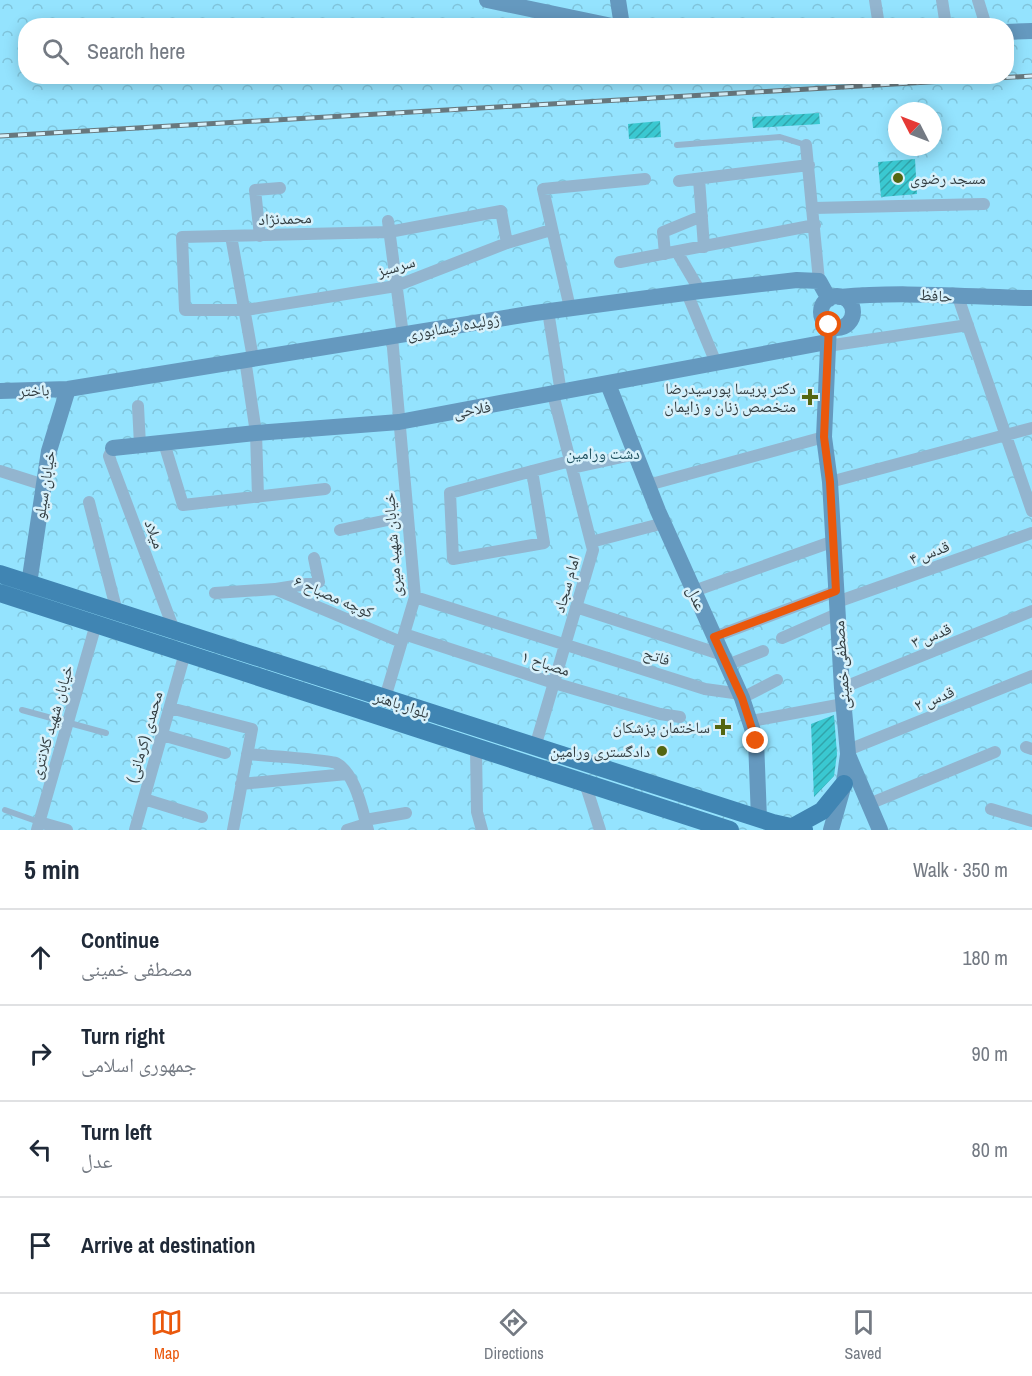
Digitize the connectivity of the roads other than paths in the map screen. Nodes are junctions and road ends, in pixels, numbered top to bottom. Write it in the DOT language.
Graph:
graph roads {
  1 [pos="487,0"];
  2 [pos="618,0"];
  3 [pos="875,0"];
  4 [pos="942,0"];
  5 [pos="978,0"];
  6 [pos="574,18"];
  7 [pos="621,18"];
  8 [pos="878,18"];
  9 [pos="945,18"];
  10 [pos="984,18"];
  11 [pos="1032,31"];
  12 [pos="1014,32"];
  13 [pos="677,145"];
  14 [pos="806,145"];
  15 [pos="809,165"];
  16 [pos="699,178"];
  17 [pos="645,179"];
  18 [pos="679,181"];
  19 [pos="280,188"];
  20 [pos="984,204"];
  21 [pos="814,208"];
  22 [pos="702,216"];
  23 [pos="815,225"];
  24 [pos="388,227"];
  25 [pos="551,230"];
  26 [pos="231,236"];
  27 [pos="260,236"];
  28 [pos="182,237"];
  29 [pos="507,243"];
  30 [pos="704,247"];
  31 [pos="671,253"];
  32 [pos="620,262"];
  33 [pos="819,281"];
  34 [pos="396,285"];
  35 [pos="693,292"];
  36 [pos="894,292"];
  37 [pos="958,297"];
  38 [pos="834,298"];
  39 [pos="1032,298"];
  40 [pos="570,308"];
  41 [pos="246,310"];
  42 [pos="548,311"];
  43 [pos="852,319"];
  44 [pos="968,325"];
  45 [pos="398,336"];
  46 [pos="828,338"];
  47 [pos="249,358"];
  48 [pos="716,363"];
  49 [pos="608,384"];
  50 [pos="68,389"];
  51 [pos="0,391"];
  52 [pos="557,393"];
  53 [pos="138,406"];
  54 [pos="399,422"];
  55 [pos="1032,428"];
  56 [pos="256,433"];
  57 [pos="824,437"];
  58 [pos="1006,437"];
  59 [pos="164,443"];
  60 [pos="140,445"];
  61 [pos="113,448"];
  62 [pos="636,454"];
  63 [pos="571,464"];
  64 [pos="0,471"];
  65 [pos="532,471"];
  66 [pos="830,482"];
  67 [pos="44,485"];
  68 [pos="648,485"];
  69 [pos="325,489"];
  70 [pos="258,497"];
  71 [pos="89,502"];
  72 [pos="1032,512"];
  73 [pos="407,516"];
  74 [pos="664,523"];
  75 [pos="340,530"];
  76 [pos="1032,533"];
  77 [pos="834,541"];
  78 [pos="591,542"];
  79 [pos="314,558"];
  80 [pos="0,574"];
  81 [pos="29,584"];
  82 [pos="275,589"];
  83 [pos="694,591"];
  84 [pos="0,593"];
  85 [pos="216,593"];
  86 [pos="415,597"];
  87 [pos="837,603"];
  88 [pos="576,607"];
  89 [pos="117,612"];
  90 [pos="1032,612"];
  91 [pos="96,624"];
  92 [pos="174,630"];
  93 [pos="714,637"];
  94 [pos="403,638"];
  95 [pos="782,638"];
  96 [pos="565,644"];
  97 [pos="764,651"];
  98 [pos="185,653"];
  99 [pos="725,660"];
  100 [pos="1032,676"];
  101 [pos="777,680"];
  102 [pos="554,683"];
  103 [pos="741,696"];
  104 [pos="842,696"];
  105 [pos="385,698"];
  106 [pos="170,708"];
  107 [pos="21,710"];
  108 [pos="680,717"];
  109 [pos="757,720"];
  110 [pos="67,724"];
  111 [pos="106,733"];
  112 [pos="162,735"];
  113 [pos="535,747"];
  114 [pos="476,748"];
  115 [pos="848,752"];
  116 [pos="995,752"];
  117 [pos="225,753"];
  118 [pos="246,754"];
  119 [pos="347,774"];
  120 [pos="585,783"];
  121 [pos="241,784"];
  122 [pos="844,784"];
  123 [pos="144,799"];
  124 [pos="869,804"];
  125 [pos="991,809"];
  126 [pos="5,810"];
  127 [pos="406,813"];
  128 [pos="202,817"];
  129 [pos="759,819"];
  130 [pos="1032,821"];
  131 [pos="366,825"];
  132 [pos="38,826"];
  133 [pos="799,828"];
  134 [pos="67,830"];
  135 [pos="135,830"];
  136 [pos="233,830"];
  137 [pos="347,830"];
  138 [pos="482,830"];
  139 [pos="600,830"];
  140 [pos="730,830"];
  141 [pos="831,830"];
  142 [pos="880,830"];
  1 -- 6 [label="main road"];
  2 -- 7 [label="main road"];
  3 -- 8 [label="street"];
  4 -- 9 [label="street"];
  5 -- 10 [label="street"];
  11 -- 12 [label="main road"];
  13 -- 14 [label="lane"];
  14 -- 15 [label="street"];
  15 -- 16 [label="street"];
  15 -- 21 [label="street"];
  16 -- 18 [label="street"];
  16 -- 22 [label="street"];
  17 -- 25 [label="street"];
  19 -- 27 [label="street"];
  20 -- 21 [label="street"];
  21 -- 23 [label="street"];
  22 -- 30 [label="street"];
  22 -- 31 [label="street"];
  23 -- 30 [label="street"];
  23 -- 33 [label="street"];
  24 -- 27 [label="street, محمدنژاد"];
  24 -- 29 [label="street, محمدنژاد"];
  24 -- 34 [label="street, خیابان شهید میری"];
  25 -- 29 [label="street, سرسبز"];
  25 -- 40 [label="street"];
  26 -- 27 [label="street, محمدنژاد"];
  26 -- 28 [label="street, محمدنژاد"];
  26 -- 41 [label="street"];
  28 -- 41 [label="street, سرسبز"];
  29 -- 34 [label="street, سرسبز"];
  30 -- 31 [label="street"];
  31 -- 32 [label="street"];
  31 -- 35 [label="street"];
  33 -- 35 [label="main road, ژولیده نیشابوری"];
  33 -- 38 [label="main road"];
  34 -- 41 [label="street, سرسبز"];
  34 -- 45 [label="street, خیابان شهید میری"];
  35 -- 40 [label="main road, ژولیده نیشابوری"];
  35 -- 48 [label="street"];
  36 -- 37 [label="main road, حافظ"];
  36 -- 38 [label="main road, حافظ"];
  36 -- 43 [label="main road"];
  37 -- 39 [label="main road, حافظ"];
  37 -- 44 [label="street"];
  38 -- 43 [label="main road"];
  38 -- 46 [label="main road, مصطفی خمینی"];
  40 -- 42 [label="main road, ژولیده نیشابوری"];
  41 -- 47 [label="street"];
  42 -- 45 [label="main road, ژولیده نیشابوری"];
  42 -- 52 [label="street, امام سجاد"];
  43 -- 46 [label="main road, فلاحی"];
  44 -- 46 [label="street"];
  44 -- 58 [label="street"];
  45 -- 47 [label="main road, ژولیده نیشابوری"];
  45 -- 54 [label="street, خیابان شهید میری"];
  46 -- 48 [label="main road, فلاحی"];
  46 -- 57 [label="main road, مصطفی خمینی"];
  47 -- 50 [label="main road, ژولیده نیشابوری"];
  47 -- 56 [label="street"];
  48 -- 49 [label="main road, فلاحی"];
  49 -- 52 [label="main road, فلاحی"];
  49 -- 62 [label="main road, عدل"];
  50 -- 51 [label="main road, باختر"];
  50 -- 67 [label="main road, خیابان سیلو"];
  52 -- 54 [label="main road, فلاحی"];
  52 -- 63 [label="street, امام سجاد"];
  53 -- 60 [label="street"];
  54 -- 56 [label="main road, فلاحی"];
  54 -- 73 [label="street, خیابان شهید میری"];
  55 -- 58 [label="street"];
  56 -- 59 [label="main road, فلاحی"];
  56 -- 70 [label="street"];
  57 -- 66 [label="main road, مصطفی خمینی"];
  57 -- 68 [label="street"];
  58 -- 66 [label="street"];
  58 -- 72 [label="street"];
  59 -- 60 [label="main road, فلاحی"];
  59 -- 70 [label="street"];
  60 -- 61 [label="main road, فلاحی"];
  61 -- 92 [label="street, میلاد"];
  62 -- 63 [label="street"];
  62 -- 68 [label="main road, عدل"];
  63 -- 65 [label="street"];
  63 -- 78 [label="street, امام سجاد"];
  64 -- 67 [label="street"];
  65 -- 65 [label="street"];
  66 -- 77 [label="main road, مصطفی خمینی"];
  67 -- 81 [label="main road, خیابان سیلو"];
  68 -- 74 [label="main road, عدل"];
  69 -- 70 [label="street"];
  71 -- 89 [label="street"];
  73 -- 75 [label="street"];
  73 -- 86 [label="street, خیابان شهید میری"];
  74 -- 78 [label="street"];
  74 -- 83 [label="main road, عدل"];
  76 -- 87 [label="street, قدس ۴"];
  77 -- 83 [label="street"];
  77 -- 87 [label="main road, مصطفی خمینی"];
  78 -- 88 [label="street, امام سجاد"];
  79 -- 82 [label="street"];
  80 -- 81 [label="main road, بلوار باهنر"];
  81 -- 89 [label="main road, بلوار باهنر"];
  82 -- 85 [label="street, کوچه مصباح ۶"];
  82 -- 94 [label="street, کوچه مصباح ۶"];
  83 -- 93 [label="main road, عدل"];
  84 -- 91 [label="main road, بلوار باهنر"];
  86 -- 94 [label="street, خیابان شهید میری"];
  86 -- 96 [label="street, فاتح"];
  87 -- 93 [label="street"];
  87 -- 95 [label="street"];
  87 -- 104 [label="main road, مصطفی خمینی"];
  88 -- 96 [label="street, امام سجاد"];
  88 -- 99 [label="street"];
  89 -- 92 [label="main road, بلوار باهنر"];
  90 -- 104 [label="street, قدس ۳"];
  91 -- 98 [label="main road, بلوار باهنر"];
  91 -- 110 [label="street, خیابان شهید کلانتری"];
  92 -- 105 [label="main road, بلوار باهنر"];
  93 -- 99 [label="main road, عدل"];
  94 -- 102 [label="street, مصباح ۱"];
  94 -- 105 [label="street, خیابان شهید میری"];
  96 -- 102 [label="street, امام سجاد"];
  96 -- 103 [label="street, فاتح"];
  97 -- 99 [label="street"];
  98 -- 106 [label="street, محمدی (کرمانی)"];
  98 -- 114 [label="main road, بلوار باهنر"];
  99 -- 103 [label="main road, عدل"];
  100 -- 115 [label="street, قدس ۲"];
  101 -- 103 [label="street"];
  102 -- 108 [label="street, مصباح ۱"];
  102 -- 113 [label="street, امام سجاد"];
  103 -- 129 [label="main road, عدل"];
  104 -- 109 [label="street, قدس ۳"];
  104 -- 115 [label="main road, مصطفی خمینی"];
  105 -- 113 [label="main road, بلوار باهنر"];
  106 -- 112 [label="street, محمدی (کرمانی)"];
  106 -- 118 [label="street"];
  107 -- 110 [label="lane"];
  110 -- 111 [label="lane"];
  110 -- 132 [label="street, خیابان شهید کلانتری"];
  112 -- 117 [label="street"];
  112 -- 123 [label="street, محمدی (کرمانی)"];
  113 -- 129 [label="main road, بلوار باهنر"];
  114 -- 120 [label="main road, بلوار باهنر"];
  114 -- 138 [label="street"];
  115 -- 122 [label="main road"];
  115 -- 124 [label="main road"];
  116 -- 124 [label="street"];
  118 -- 119 [label="street"];
  118 -- 121 [label="street"];
  119 -- 121 [label="street"];
  119 -- 131 [label="street"];
  120 -- 139 [label="street"];
  120 -- 140 [label="main road, بلوار باهنر"];
  121 -- 136 [label="street"];
  122 -- 133 [label="main road"];
  122 -- 141 [label="main road"];
  123 -- 128 [label="street"];
  123 -- 135 [label="street, محمدی (کرمانی)"];
  124 -- 142 [label="main road"];
  125 -- 130 [label="street"];
  126 -- 132 [label="lane"];
  127 -- 131 [label="street"];
  129 -- 133 [label="main road, بلوار باهنر"];
  131 -- 137 [label="street"];
  132 -- 134 [label="street"];
}
